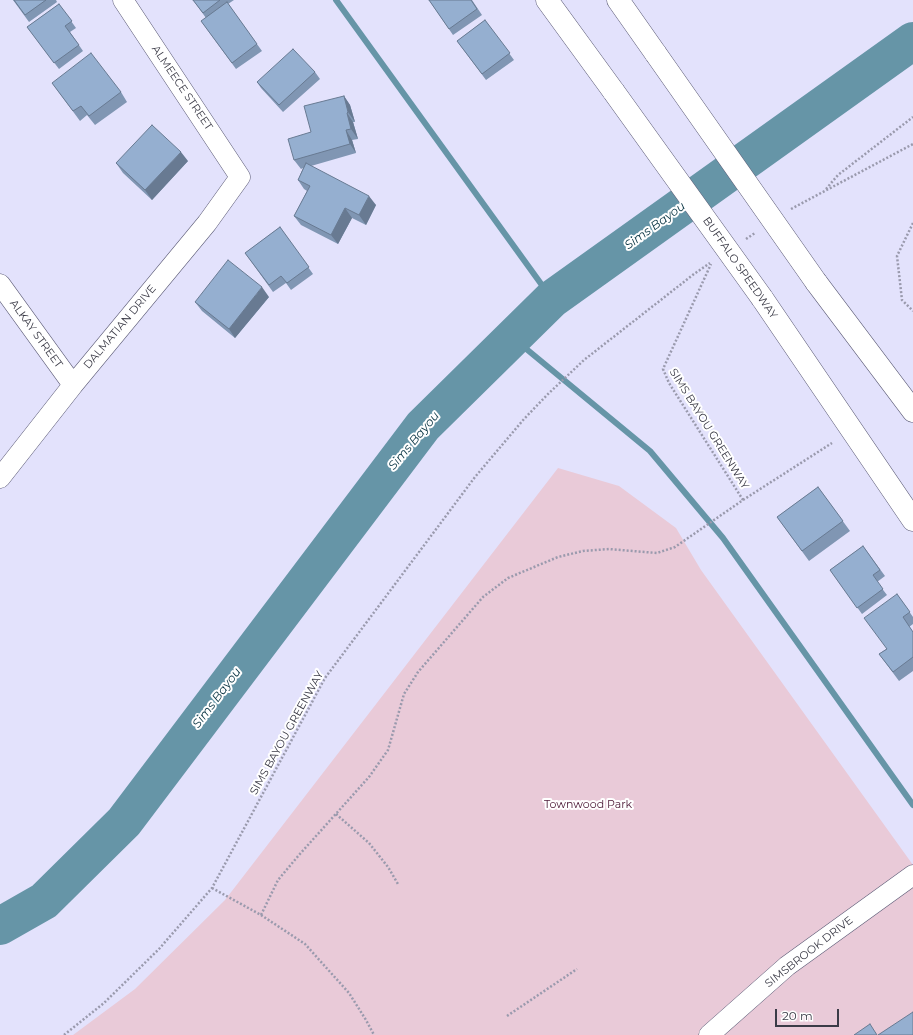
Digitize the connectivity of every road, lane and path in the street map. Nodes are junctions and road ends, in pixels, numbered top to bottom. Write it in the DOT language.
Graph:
graph roads {
  1 [pos="123,0"];
  2 [pos="548,0"];
  3 [pos="618,0"];
  4 [pos="913,117"];
  5 [pos="240,176"];
  6 [pos="825,191"];
  7 [pos="913,223"];
  8 [pos="712,262"];
  9 [pos="0,284"];
  10 [pos="913,311"];
  11 [pos="584,360"];
  12 [pos="73,385"];
  13 [pos="913,411"];
  14 [pos="832,443"];
  15 [pos="0,478"];
  16 [pos="743,500"];
  17 [pos="913,520"];
  18 [pos="336,814"];
  19 [pos="912,876"];
  20 [pos="398,884"];
  21 [pos="212,888"];
  22 [pos="261,915"];
  23 [pos="577,969"];
  24 [pos="507,1016"];
  25 [pos="64,1035"];
  26 [pos="374,1035"];
  27 [pos="709,1035"];
  1 -- 5 [label="street, ALMEECE STREET"];
  2 -- 17 [label="main road, BUFFALO SPEEDWAY, bridge"];
  3 -- 13 [label="main road, bridge"];
  4 -- 6 [label="path"];
  5 -- 12 [label="street, DALMATIAN DRIVE"];
  7 -- 10 [label="path"];
  8 -- 16 [label="path, SIMS BAYOU GREENWAY"];
  9 -- 12 [label="street, ALKAY STREET"];
  11 -- 21 [label="path, SIMS BAYOU GREENWAY"];
  12 -- 15 [label="street, DALMATIAN DRIVE"];
  14 -- 16 [label="path"];
  16 -- 18 [label="path, SIMS BAYOU GREENWAY"];
  18 -- 20 [label="path"];
  18 -- 22 [label="path, SIMS BAYOU GREENWAY"];
  19 -- 27 [label="street, SIMSBROOK DRIVE"];
  21 -- 22 [label="path"];
  21 -- 25 [label="path, SIMS BAYOU GREENWAY"];
  22 -- 26 [label="path"];
  23 -- 24 [label="path"];
}
